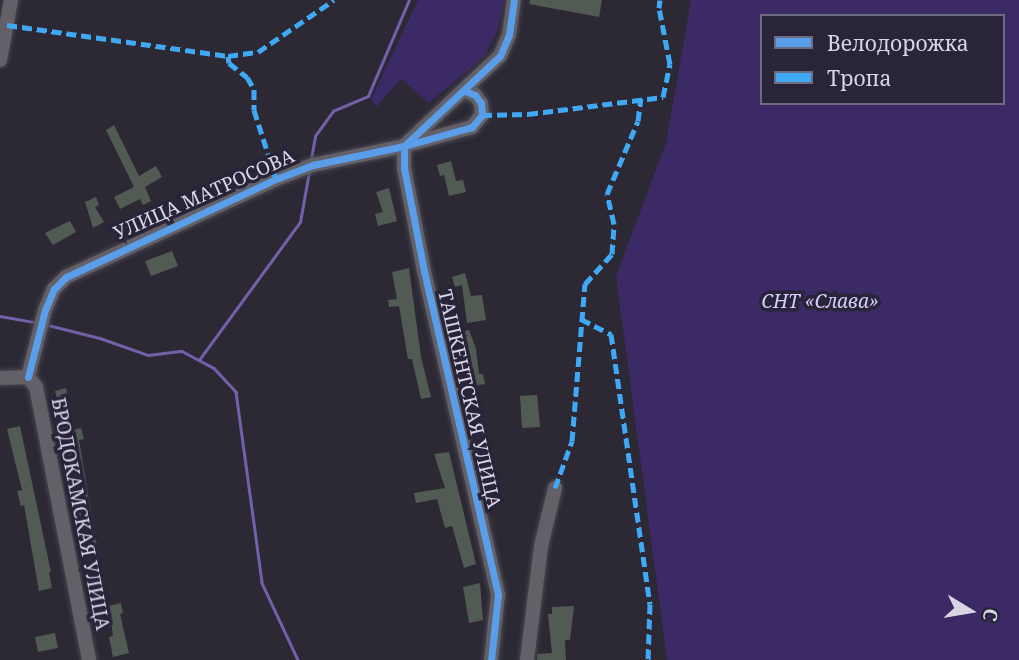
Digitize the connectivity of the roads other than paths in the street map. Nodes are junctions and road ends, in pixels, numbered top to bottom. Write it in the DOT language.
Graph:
graph roads {
  1 [pos="11,0"];
  2 [pos="514,0"];
  3 [pos="0,60"];
  4 [pos="465,91"];
  5 [pos="404,146"];
  6 [pos="27,377"];
  7 [pos="0,378"];
  8 [pos="555,488"];
  9 [pos="89,660"];
  10 [pos="491,660"];
  11 [pos="527,660"];
  1 -- 3 [label="street"];
  2 -- 4 [label="street"];
  4 -- 5 [label="street"];
  4 -- 5 [label="street, УЛИЦА МАТРОСОВА"];
  5 -- 6 [label="street, УЛИЦА МАТРОСОВА"];
  5 -- 10 [label="street, ТАШКЕНТСКАЯ УЛИЦА"];
  6 -- 7 [label="street"];
  6 -- 9 [label="street, БРОДОКАМСКАЯ УЛИЦА"];
  8 -- 11 [label="street"];
}
